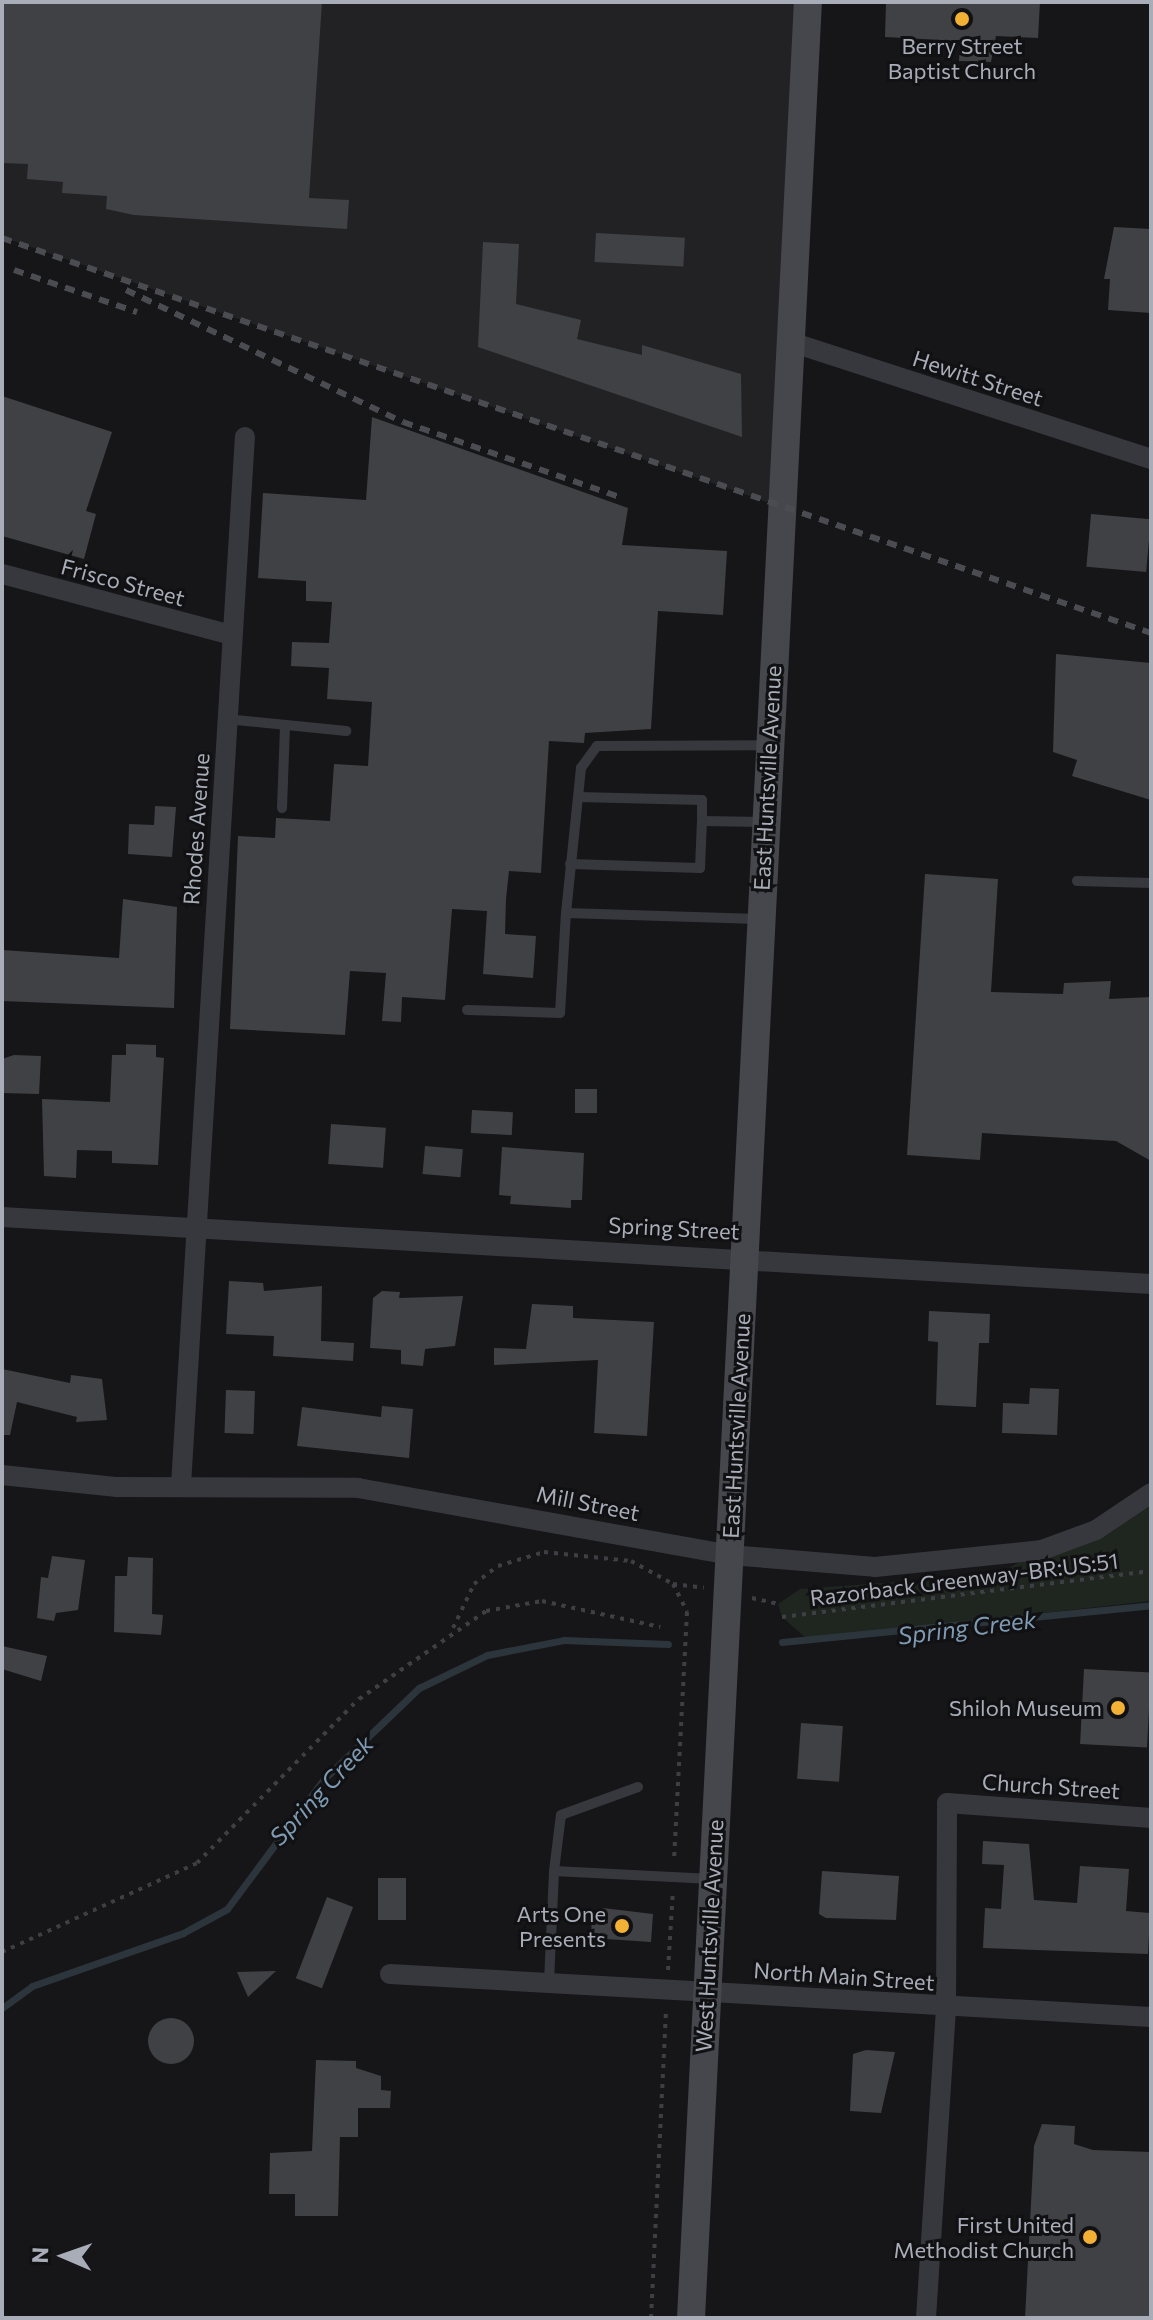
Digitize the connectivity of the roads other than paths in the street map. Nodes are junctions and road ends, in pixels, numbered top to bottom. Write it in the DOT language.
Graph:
graph roads {
  1 [pos="808,2"];
  2 [pos="791,342"];
  3 [pos="245,437"];
  4 [pos="1151,459"];
  5 [pos="2,574"];
  6 [pos="232,635"];
  7 [pos="226,719"];
  8 [pos="285,725"];
  9 [pos="346,731"];
  10 [pos="769,745"];
  11 [pos="578,797"];
  12 [pos="282,808"];
  13 [pos="702,821"];
  14 [pos="765,822"];
  15 [pos="570,864"];
  16 [pos="1077,881"];
  17 [pos="1151,883"];
  18 [pos="566,913"];
  19 [pos="760,919"];
  20 [pos="467,1010"];
  21 [pos="2,1217"];
  22 [pos="194,1224"];
  23 [pos="744,1256"];
  24 [pos="1151,1284"];
  25 [pos="2,1475"];
  26 [pos="181,1485"];
  27 [pos="1151,1493"];
  28 [pos="730,1555"];
  29 [pos="638,1787"];
  30 [pos="1151,1818"];
  31 [pos="554,1871"];
  32 [pos="712,1879"];
  33 [pos="390,1974"];
  34 [pos="549,1982"];
  35 [pos="706,1991"];
  36 [pos="946,2007"];
  37 [pos="1151,2017"];
  38 [pos="691,2318"];
  39 [pos="926,2318"];
  1 -- 2 [label="main road, East Huntsville Avenue"];
  2 -- 4 [label="street, Hewitt Street"];
  2 -- 10 [label="main road, East Huntsville Avenue"];
  3 -- 6 [label="street, Rhodes Avenue"];
  5 -- 6 [label="street, Frisco Street"];
  6 -- 7 [label="street, Rhodes Avenue"];
  7 -- 8 [label="lane"];
  7 -- 22 [label="street, Rhodes Avenue"];
  8 -- 9 [label="lane"];
  8 -- 12 [label="lane"];
  10 -- 11 [label="lane"];
  10 -- 14 [label="main road, East Huntsville Avenue"];
  11 -- 13 [label="lane"];
  11 -- 15 [label="lane"];
  13 -- 14 [label="lane"];
  13 -- 15 [label="lane"];
  14 -- 19 [label="main road, East Huntsville Avenue"];
  15 -- 18 [label="lane"];
  16 -- 17 [label="lane"];
  18 -- 19 [label="lane"];
  18 -- 20 [label="lane"];
  19 -- 23 [label="main road, East Huntsville Avenue"];
  21 -- 22 [label="street"];
  22 -- 23 [label="street, Spring Street"];
  22 -- 26 [label="street, Rhodes Avenue"];
  23 -- 24 [label="street, Spring Street"];
  23 -- 28 [label="main road, East Huntsville Avenue"];
  25 -- 26 [label="street, Mill Street"];
  26 -- 28 [label="street, Mill Street"];
  27 -- 28 [label="street, Mill Street"];
  28 -- 32 [label="main road, West Huntsville Avenue"];
  29 -- 31 [label="lane"];
  30 -- 36 [label="street, Church Street"];
  31 -- 32 [label="lane"];
  31 -- 34 [label="lane"];
  32 -- 35 [label="main road, West Huntsville Avenue"];
  33 -- 34 [label="street, North Main Street"];
  34 -- 35 [label="street, North Main Street"];
  35 -- 36 [label="street, North Main Street"];
  35 -- 38 [label="main road, West Huntsville Avenue"];
  36 -- 37 [label="street, North Main Street"];
  36 -- 39 [label="street"];
}
